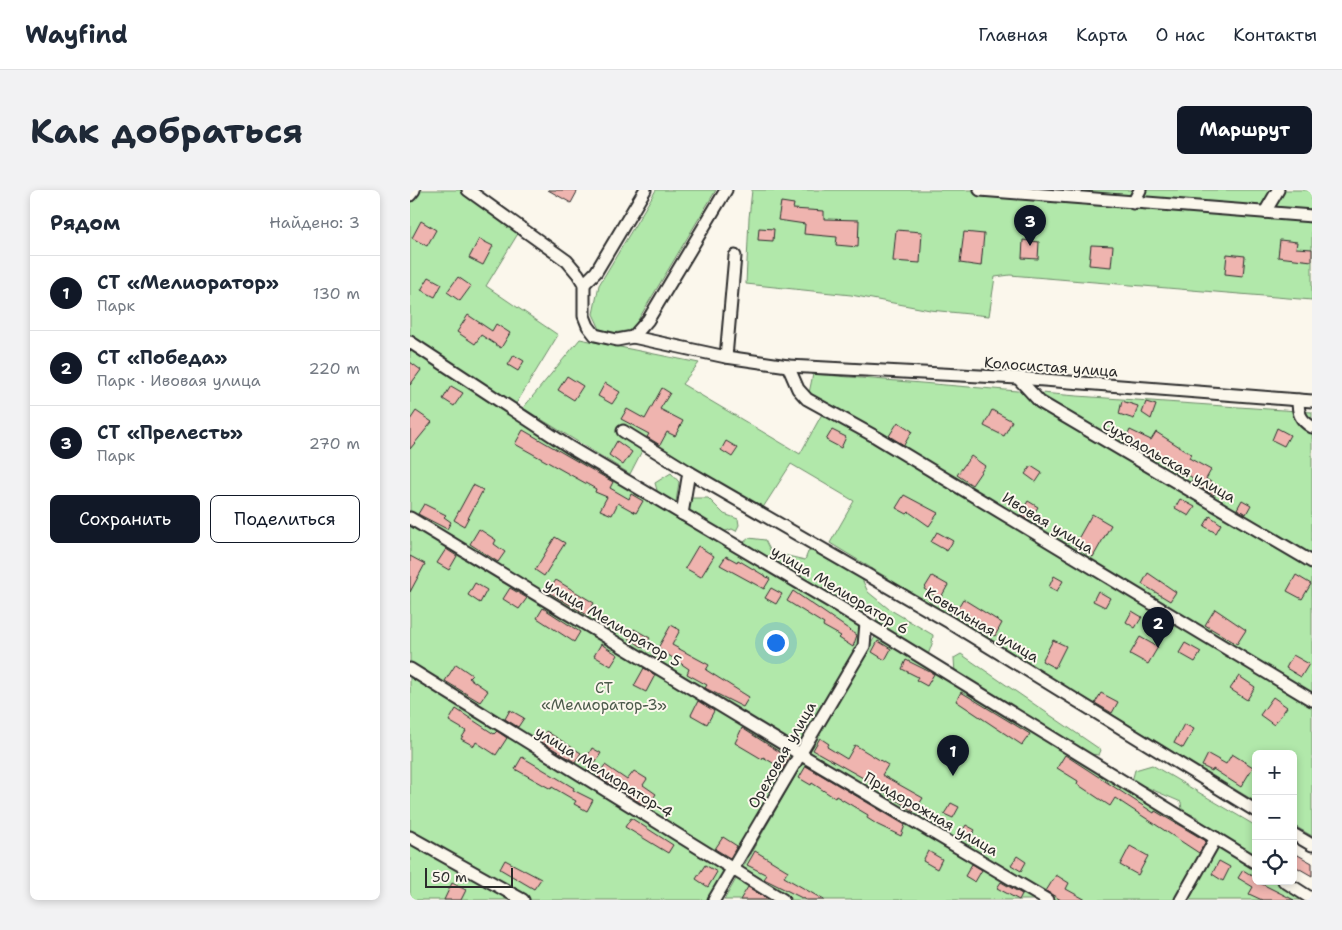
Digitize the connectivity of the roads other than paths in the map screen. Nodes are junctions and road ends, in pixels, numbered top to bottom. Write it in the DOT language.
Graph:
graph roads {
  1 [pos="414,190"];
  2 [pos="468,190"];
  3 [pos="645,190"];
  4 [pos="726,190"];
  5 [pos="980,190"];
  6 [pos="1140,190"];
  7 [pos="1278,190"];
  8 [pos="1001,191"];
  9 [pos="410,195"];
  10 [pos="1132,203"];
  11 [pos="1264,212"];
  12 [pos="1312,216"];
  13 [pos="735,256"];
  14 [pos="584,284"];
  15 [pos="633,337"];
  16 [pos="410,342"];
  17 [pos="726,357"];
  18 [pos="784,366"];
  19 [pos="1018,378"];
  20 [pos="1298,400"];
  21 [pos="1312,401"];
  22 [pos="1312,427"];
  23 [pos="623,431"];
  24 [pos="689,472"];
  25 [pos="682,514"];
  26 [pos="410,518"];
  27 [pos="1312,562"];
  28 [pos="866,623"];
  29 [pos="410,670"];
  30 [pos="1312,700"];
  31 [pos="800,754"];
  32 [pos="1252,809"];
  33 [pos="1297,836"];
  34 [pos="410,837"];
  35 [pos="1216,838"];
  36 [pos="1312,845"];
  37 [pos="1252,860"];
  38 [pos="732,870"];
  39 [pos="1290,885"];
  40 [pos="1312,899"];
  41 [pos="523,900"];
  42 [pos="714,900"];
  43 [pos="783,900"];
  44 [pos="1048,900"];
  45 [pos="1181,900"];
  1 -- 9 [label="street"];
  2 -- 14 [label="street"];
  3 -- 14 [label="street"];
  4 -- 15 [label="street"];
  5 -- 8 [label="street"];
  6 -- 10 [label="street"];
  7 -- 11 [label="street"];
  8 -- 10 [label="street"];
  10 -- 11 [label="street"];
  11 -- 12 [label="street"];
  13 -- 17 [label="street"];
  14 -- 15 [label="street, Колосистая улица"];
  15 -- 17 [label="street, Колосистая улица"];
  16 -- 25 [label="street, улица Мелиоратор 6"];
  17 -- 18 [label="street, Колосистая улица"];
  18 -- 19 [label="street, Колосистая улица"];
  18 -- 30 [label="street, Ивовая улица"];
  19 -- 20 [label="street, Колосистая улица"];
  19 -- 27 [label="street, Суходольская улица"];
  20 -- 21 [label="street, Колосистая улица"];
  20 -- 22 [label="street"];
  23 -- 24 [label="street, Ковыльная улица"];
  24 -- 25 [label="street"];
  24 -- 32 [label="street, Ковыльная улица"];
  25 -- 28 [label="street, улица Мелиоратор 6"];
  26 -- 31 [label="street, улица Мелиоратор 5"];
  28 -- 31 [label="street, Ореховая улица"];
  28 -- 35 [label="street, улица Мелиоратор 6"];
  29 -- 38 [label="street, улица Мелиоратор-4"];
  31 -- 38 [label="street, Ореховая улица"];
  31 -- 44 [label="street, Придорожная улица"];
  33 -- 36 [label="street"];
  34 -- 41 [label="street"];
  35 -- 37 [label="street, улица Мелиоратор 6"];
  35 -- 45 [label="street"];
  38 -- 42 [label="street, Ореховая улица"];
  38 -- 43 [label="street, улица Мелиоратор-4"];
  39 -- 40 [label="street"];
}
